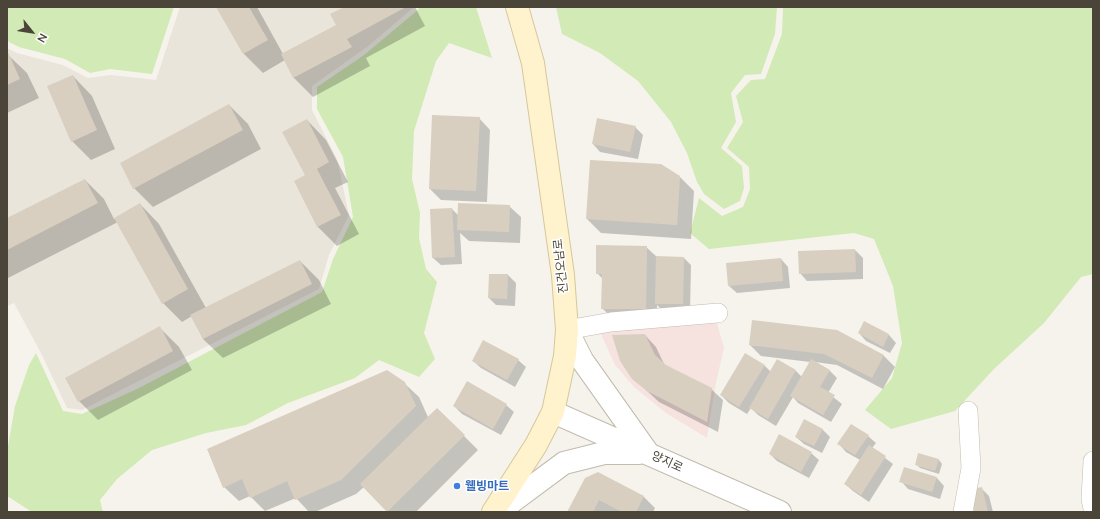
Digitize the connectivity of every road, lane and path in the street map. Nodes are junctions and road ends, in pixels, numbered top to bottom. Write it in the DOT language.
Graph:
graph roads {
  1 [pos="517,7"];
  2 [pos="718,313"];
  3 [pos="567,330"];
  4 [pos="968,411"];
  5 [pos="553,412"];
  6 [pos="648,453"];
  7 [pos="1093,461"];
  8 [pos="1093,509"];
  9 [pos="493,512"];
  10 [pos="498,512"];
  11 [pos="780,512"];
  12 [pos="964,512"];
  1 -- 3 [label="main road, 진건오남로"];
  2 -- 3 [label="street"];
  3 -- 5 [label="main road, 진건오남로"];
  3 -- 6 [label="street"];
  4 -- 12 [label="street"];
  5 -- 6 [label="street, 양지로"];
  5 -- 9 [label="main road, 진건오남로"];
  6 -- 10 [label="street"];
  6 -- 11 [label="street, 양지로"];
  7 -- 8 [label="street"];
}
